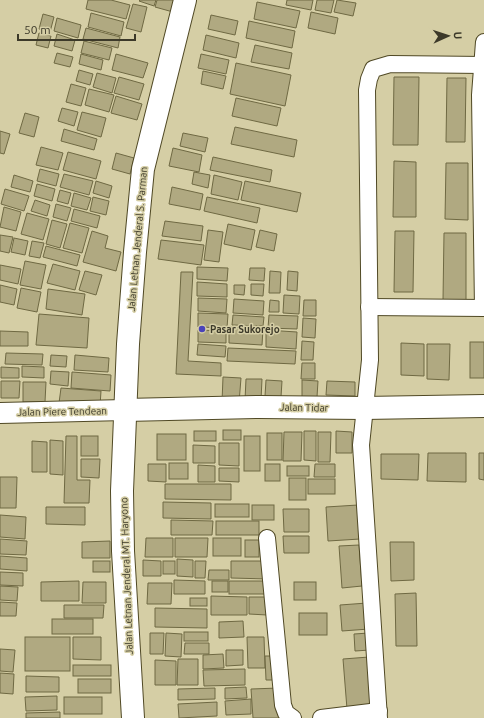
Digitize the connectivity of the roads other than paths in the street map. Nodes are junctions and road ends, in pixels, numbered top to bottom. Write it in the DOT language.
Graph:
graph roads {
  1 [pos="185,0"];
  2 [pos="484,42"];
  3 [pos="483,64"];
  4 [pos="369,307"];
  5 [pos="483,308"];
  6 [pos="484,406"];
  7 [pos="364,408"];
  8 [pos="125,410"];
  9 [pos="0,413"];
  10 [pos="267,538"];
  11 [pos="379,714"];
  12 [pos="132,718"];
  13 [pos="293,718"];
  14 [pos="322,718"];
  1 -- 8 [label="main road, Jalan Letnan Jenderal S. Parman"];
  2 -- 3 [label="street"];
  3 -- 4 [label="street"];
  3 -- 5 [label="street"];
  4 -- 5 [label="street"];
  4 -- 7 [label="street"];
  6 -- 7 [label="main road, Jalan Tidar"];
  7 -- 8 [label="main road, Jalan Tidar"];
  7 -- 11 [label="street"];
  8 -- 9 [label="street, Jalan Piere Tendean"];
  8 -- 12 [label="main road, Jalan Letnan Jenderal MT. Haryono"];
  10 -- 13 [label="street"];
  11 -- 14 [label="street"];
}
